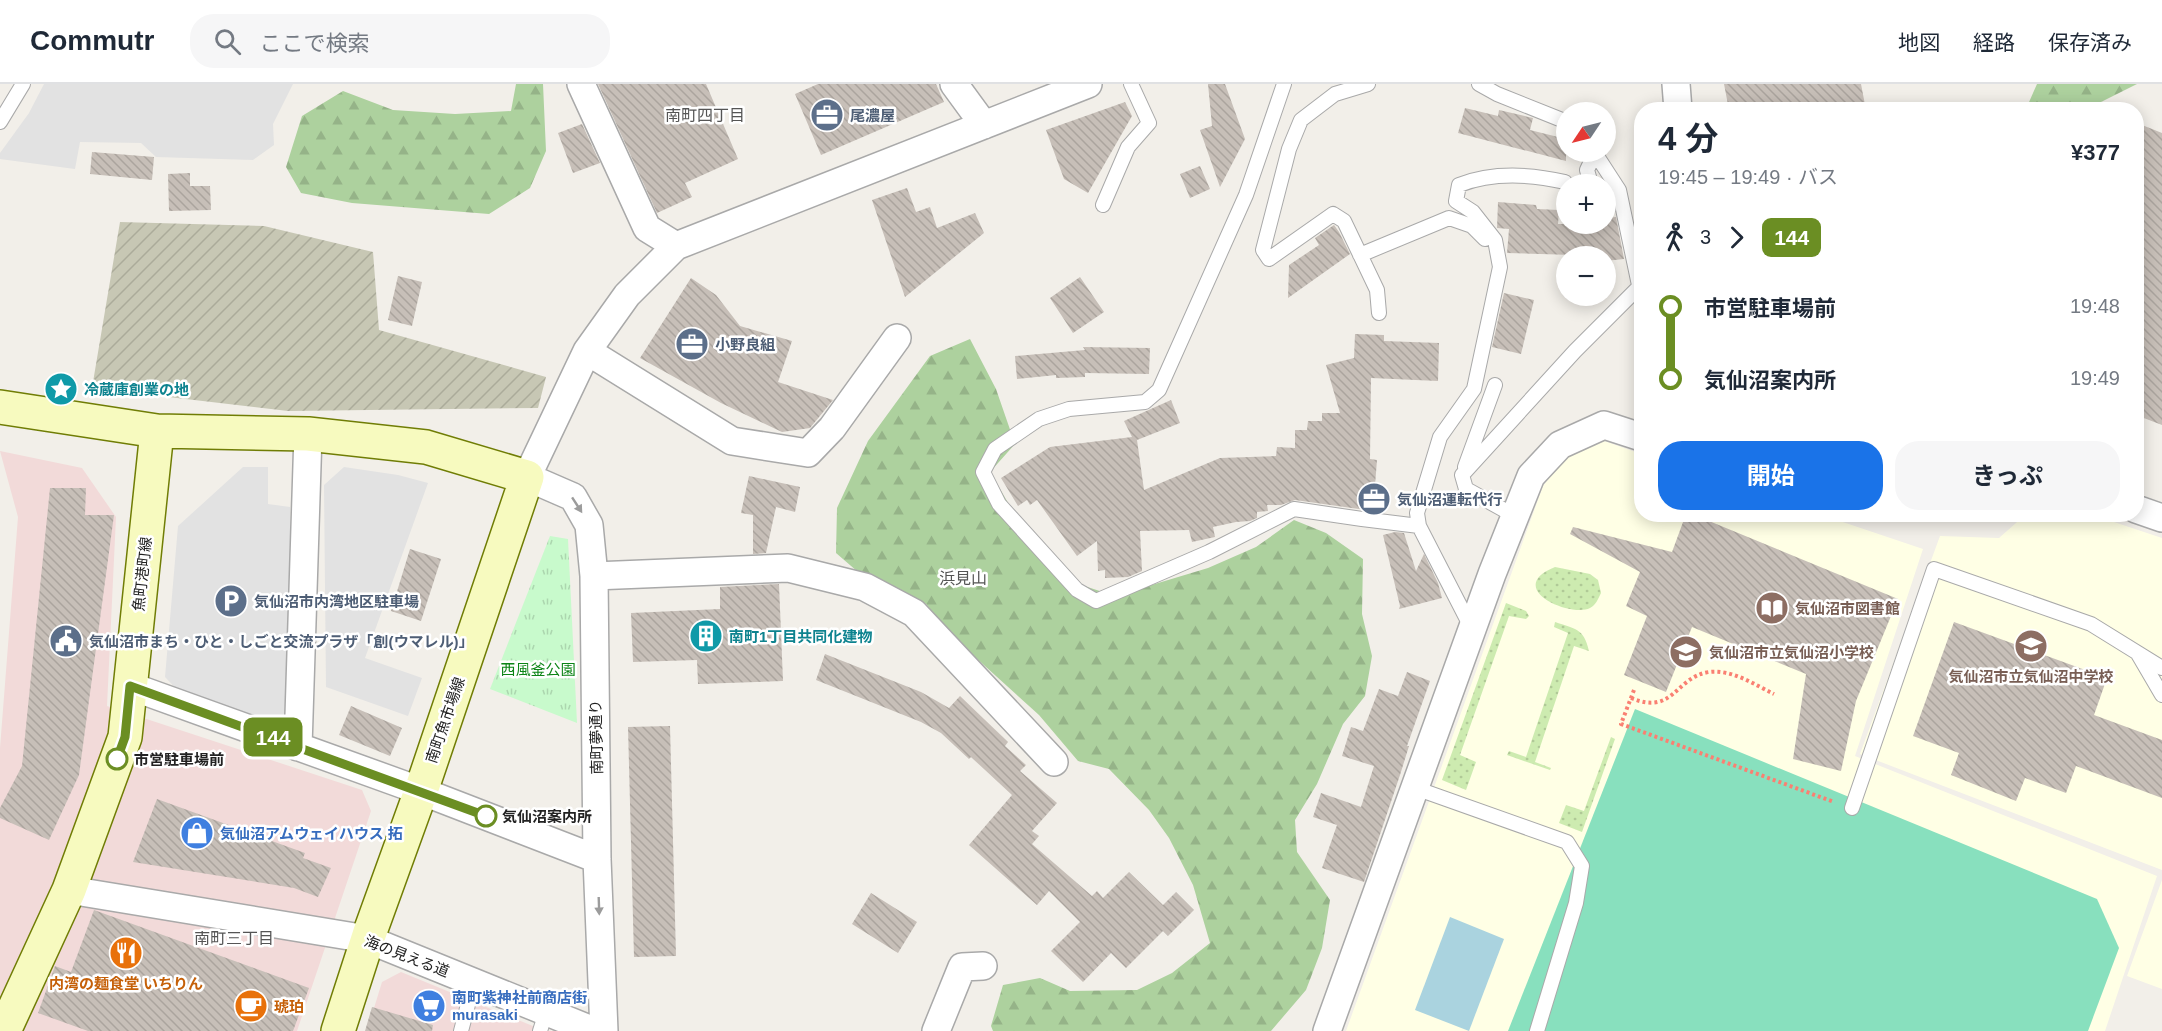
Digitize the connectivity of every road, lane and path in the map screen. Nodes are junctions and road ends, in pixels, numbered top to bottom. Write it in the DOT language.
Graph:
graph roads {
  1 [pos="23,84"];
  2 [pos="581,84"];
  3 [pos="954,84"];
  4 [pos="1131,84"];
  5 [pos="1284,84"];
  6 [pos="1368,84"];
  7 [pos="1479,84"];
  8 [pos="1676,84"];
  9 [pos="1079,86"];
  10 [pos="1677,102"];
  11 [pos="1556,118"];
  12 [pos="0,122"];
  13 [pos="984,125"];
  14 [pos="1601,162"];
  15 [pos="1556,180"];
  16 [pos="1103,205"];
  17 [pos="676,246"];
  18 [pos="1497,251"];
  19 [pos="1360,255"];
  20 [pos="1634,258"];
  21 [pos="1634,291"];
  22 [pos="1379,313"];
  23 [pos="897,338"];
  24 [pos="587,351"];
  25 [pos="1495,385"];
  26 [pos="0,407"];
  27 [pos="157,431"];
  28 [pos="308,434"];
  29 [pos="1634,435"];
  30 [pos="1462,474"];
  31 [pos="527,477"];
  32 [pos="2144,512"];
  33 [pos="1515,516"];
  34 [pos="2162,518"];
  35 [pos="1419,526"];
  36 [pos="594,576"];
  37 [pos="1472,629"];
  38 [pos="2137,652"];
  39 [pos="2162,668"];
  40 [pos="130,686"];
  41 [pos="1634,690"];
  42 [pos="1774,694"];
  43 [pos="2162,695"];
  44 [pos="1631,698"];
  45 [pos="298,747"];
  46 [pos="1054,762"];
  47 [pos="1415,788"];
  48 [pos="421,791"];
  49 [pos="1852,808"];
  50 [pos="597,859"];
  51 [pos="69,890"];
  52 [pos="367,939"];
  53 [pos="983,966"];
  54 [pos="474,982"];
  55 [pos="543,1021"];
  56 [pos="4,1031"];
  57 [pos="338,1031"];
  58 [pos="461,1031"];
  59 [pos="594,1031"];
  60 [pos="604,1031"];
  61 [pos="936,1031"];
  62 [pos="1327,1031"];
  63 [pos="1537,1031"];
  1 -- 12 [label="lane"];
  2 -- 17 [label="street"];
  3 -- 13 [label="street"];
  4 -- 16 [label="lane"];
  5 -- 35 [label="lane"];
  6 -- 19 [label="lane"];
  7 -- 11 [label="lane"];
  8 -- 10 [label="street"];
  9 -- 13 [label="street"];
  13 -- 17 [label="street"];
  14 -- 20 [label="lane"];
  15 -- 18 [label="lane"];
  17 -- 24 [label="street"];
  18 -- 19 [label="lane"];
  18 -- 35 [label="lane"];
  19 -- 22 [label="lane"];
  21 -- 30 [label="lane"];
  23 -- 24 [label="street"];
  24 -- 31 [label="street"];
  25 -- 30 [label="lane"];
  26 -- 27 [label="street"];
  27 -- 28 [label="street"];
  27 -- 40 [label="street, 魚町港町線"];
  28 -- 31 [label="street"];
  28 -- 45 [label="street"];
  29 -- 33 [label="street"];
  30 -- 33 [label="lane"];
  31 -- 36 [label="street, 南町夢通り, one-way"];
  31 -- 48 [label="street, 南町魚市場線"];
  32 -- 34 [label="street"];
  33 -- 37 [label="street"];
  35 -- 37 [label="lane"];
  36 -- 46 [label="street"];
  36 -- 50 [label="street, 南町夢通り"];
  37 -- 47 [label="street"];
  38 -- 39 [label="lane"];
  38 -- 43 [label="lane"];
  38 -- 49 [label="lane"];
  40 -- 45 [label="street"];
  40 -- 51 [label="street, 魚町港町線"];
  41 -- 44 [label="path"];
  42 -- 44 [label="path"];
  44 -- 49 [label="path"];
  45 -- 48 [label="street"];
  47 -- 62 [label="street"];
  47 -- 63 [label="lane"];
  48 -- 50 [label="street"];
  48 -- 52 [label="street, 南町魚市場線"];
  50 -- 60 [label="street, 南町夢通り, one-way"];
  51 -- 52 [label="street, 海の見える道"];
  51 -- 56 [label="street, 魚町港町線"];
  52 -- 54 [label="street, 海の見える道"];
  52 -- 57 [label="street, 南町魚市場線"];
  53 -- 61 [label="street"];
  54 -- 55 [label="street, 海の見える道"];
  54 -- 58 [label="lane"];
  55 -- 59 [label="street, 海の見える道"];
}
